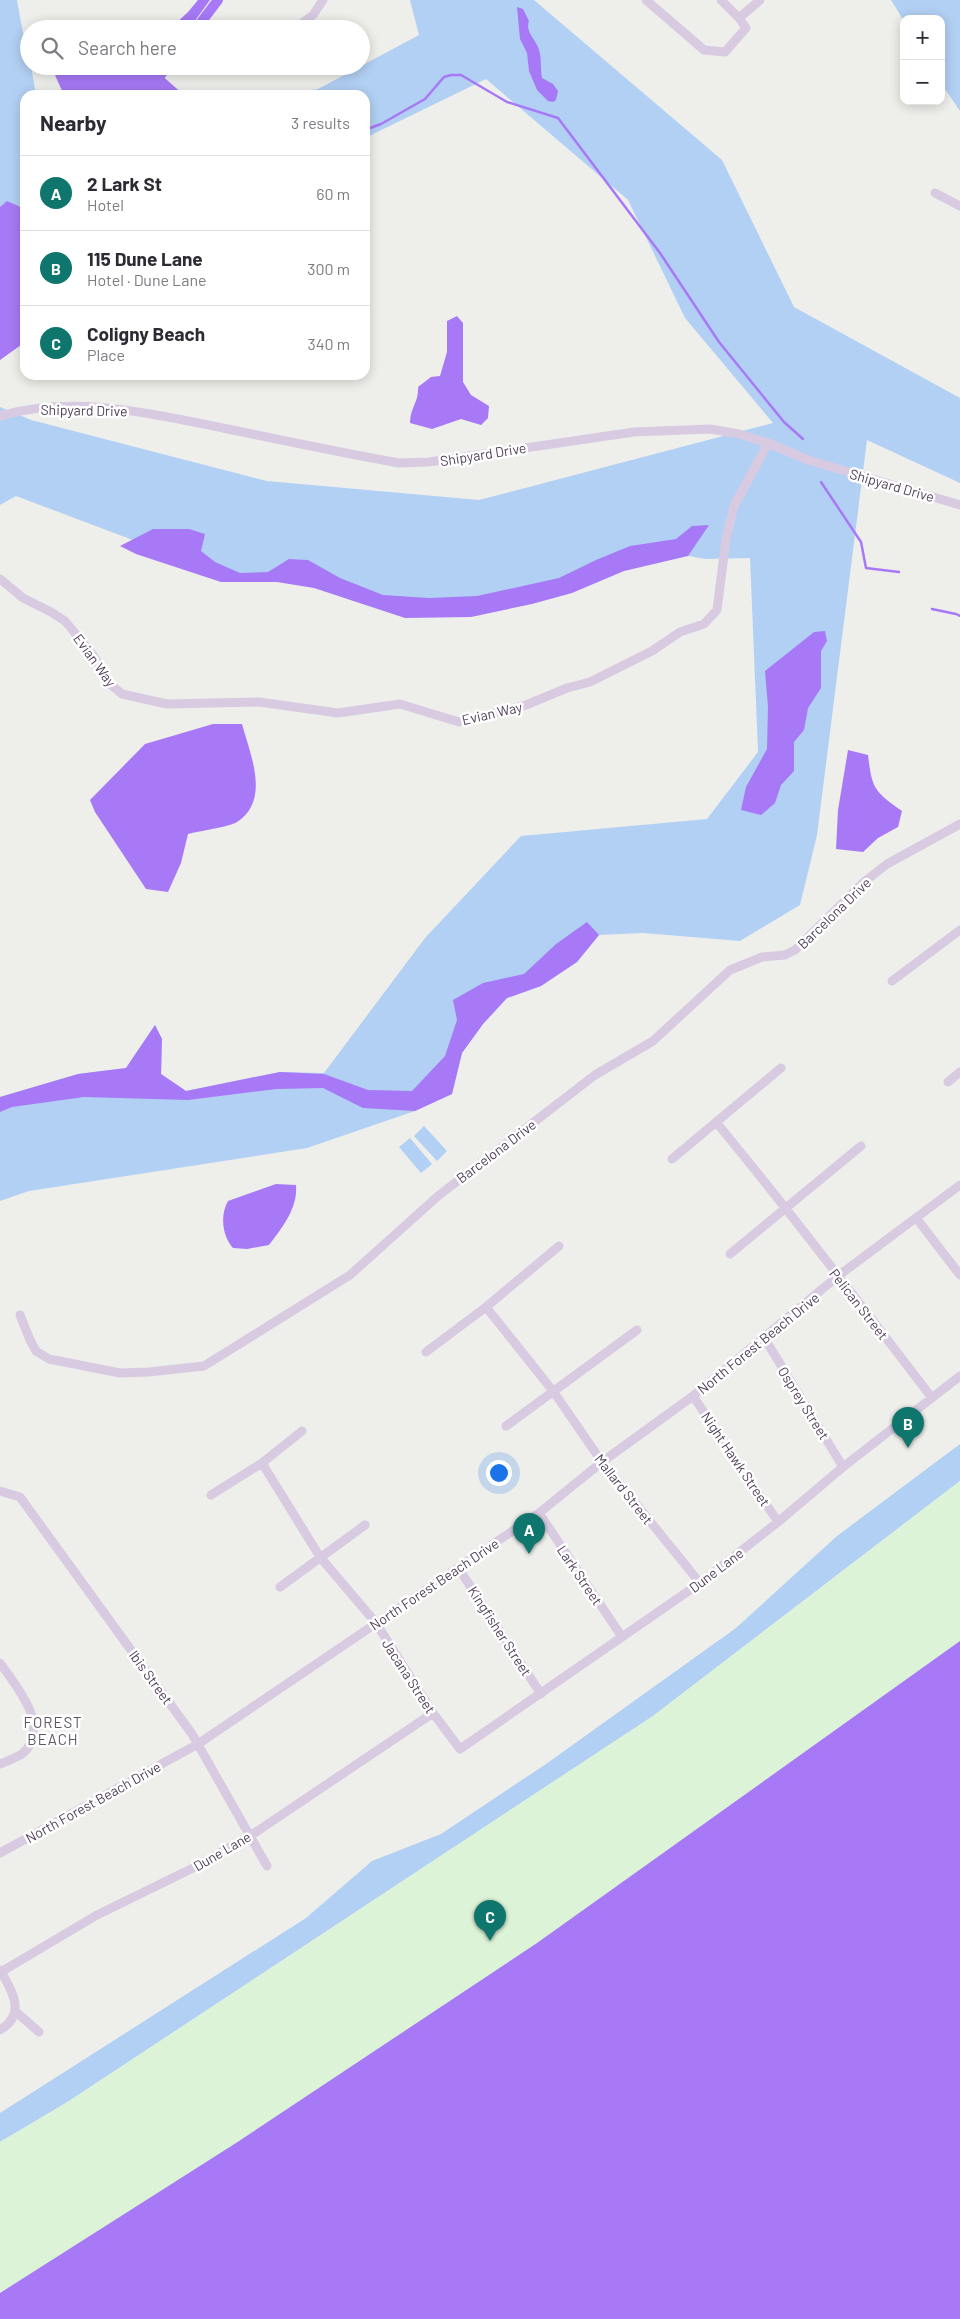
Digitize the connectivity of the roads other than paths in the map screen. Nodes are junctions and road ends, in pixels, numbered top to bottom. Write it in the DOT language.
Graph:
graph roads {
  1 [pos="323,0"];
  2 [pos="646,0"];
  3 [pos="721,0"];
  4 [pos="760,0"];
  5 [pos="739,18"];
  6 [pos="306,20"];
  7 [pos="935,193"];
  8 [pos="960,206"];
  9 [pos="0,416"];
  10 [pos="768,443"];
  11 [pos="960,506"];
  12 [pos="0,579"];
  13 [pos="960,824"];
  14 [pos="959,932"];
  15 [pos="892,981"];
  16 [pos="781,1068"];
  17 [pos="960,1072"];
  18 [pos="948,1082"];
  19 [pos="716,1122"];
  20 [pos="861,1146"];
  21 [pos="672,1159"];
  22 [pos="960,1185"];
  23 [pos="787,1208"];
  24 [pos="917,1219"];
  25 [pos="559,1246"];
  26 [pos="730,1254"];
  27 [pos="960,1275"];
  28 [pos="838,1276"];
  29 [pos="486,1307"];
  30 [pos="20,1315"];
  31 [pos="637,1330"];
  32 [pos="765,1339"];
  33 [pos="426,1352"];
  34 [pos="960,1376"];
  35 [pos="553,1391"];
  36 [pos="693,1396"];
  37 [pos="932,1398"];
  38 [pos="506,1426"];
  39 [pos="302,1431"];
  40 [pos="602,1462"];
  41 [pos="262,1463"];
  42 [pos="843,1467"];
  43 [pos="0,1491"];
  44 [pos="212,1495"];
  45 [pos="539,1513"];
  46 [pos="778,1522"];
  47 [pos="365,1525"];
  48 [pos="320,1557"];
  49 [pos="458,1568"];
  50 [pos="700,1583"];
  51 [pos="280,1587"];
  52 [pos="376,1623"];
  53 [pos="622,1637"];
  54 [pos="0,1664"];
  55 [pos="542,1694"];
  56 [pos="433,1713"];
  57 [pos="198,1744"];
  58 [pos="460,1749"];
  59 [pos="0,1764"];
  60 [pos="250,1836"];
  61 [pos="0,1854"];
  62 [pos="267,1866"];
  63 [pos="1,1971"];
  64 [pos="15,2012"];
  65 [pos="0,2030"];
  66 [pos="39,2032"];
  1 -- 6 [label="street"];
  2 -- 5 [label="street"];
  3 -- 5 [label="street"];
  4 -- 5 [label="street"];
  7 -- 8 [label="street"];
  9 -- 10 [label="street, Shipyard Drive"];
  10 -- 11 [label="street, Shipyard Drive"];
  10 -- 12 [label="street, Evian Way"];
  13 -- 30 [label="street, Barcelona Drive"];
  14 -- 15 [label="street"];
  16 -- 19 [label="street"];
  17 -- 18 [label="street"];
  19 -- 21 [label="street"];
  19 -- 23 [label="street, Pelican Street"];
  20 -- 23 [label="street"];
  22 -- 24 [label="street, North Forest Beach Drive"];
  23 -- 26 [label="street"];
  23 -- 28 [label="street, Pelican Street"];
  24 -- 27 [label="street"];
  24 -- 28 [label="street, North Forest Beach Drive"];
  25 -- 29 [label="street"];
  28 -- 32 [label="street, North Forest Beach Drive"];
  28 -- 37 [label="street, Pelican Street"];
  29 -- 33 [label="street"];
  29 -- 35 [label="street, Mallard Street"];
  31 -- 35 [label="street"];
  32 -- 36 [label="street, North Forest Beach Drive"];
  32 -- 42 [label="street, Osprey Street"];
  34 -- 37 [label="street, Dune Lane"];
  35 -- 38 [label="street"];
  35 -- 40 [label="street, Mallard Street"];
  36 -- 40 [label="street, North Forest Beach Drive"];
  36 -- 46 [label="street, Night Hawk Street"];
  37 -- 42 [label="street, Dune Lane"];
  39 -- 41 [label="street"];
  40 -- 45 [label="street, North Forest Beach Drive"];
  40 -- 50 [label="street, Mallard Street"];
  41 -- 44 [label="street"];
  41 -- 48 [label="street, Jacana Street"];
  42 -- 46 [label="street, Dune Lane"];
  43 -- 57 [label="street, Ibis Street"];
  45 -- 49 [label="street, North Forest Beach Drive"];
  45 -- 53 [label="street, Lark Street"];
  46 -- 50 [label="street, Dune Lane"];
  47 -- 48 [label="street"];
  48 -- 51 [label="street"];
  48 -- 52 [label="street, Jacana Street"];
  49 -- 52 [label="street, North Forest Beach Drive"];
  49 -- 55 [label="street, Kingfisher Street"];
  50 -- 53 [label="street, Dune Lane"];
  52 -- 56 [label="street, Jacana Street"];
  52 -- 57 [label="street, North Forest Beach Drive"];
  53 -- 55 [label="street, Dune Lane"];
  54 -- 59 [label="street"];
  55 -- 58 [label="street, Dune Lane"];
  56 -- 58 [label="street, Jacana Street"];
  56 -- 60 [label="street, Dune Lane"];
  57 -- 60 [label="street, Ibis Street"];
  57 -- 61 [label="street, North Forest Beach Drive"];
  60 -- 62 [label="street, Ibis Street"];
  60 -- 63 [label="street, Dune Lane"];
  63 -- 64 [label="street"];
  64 -- 65 [label="street"];
  64 -- 66 [label="street"];
}
